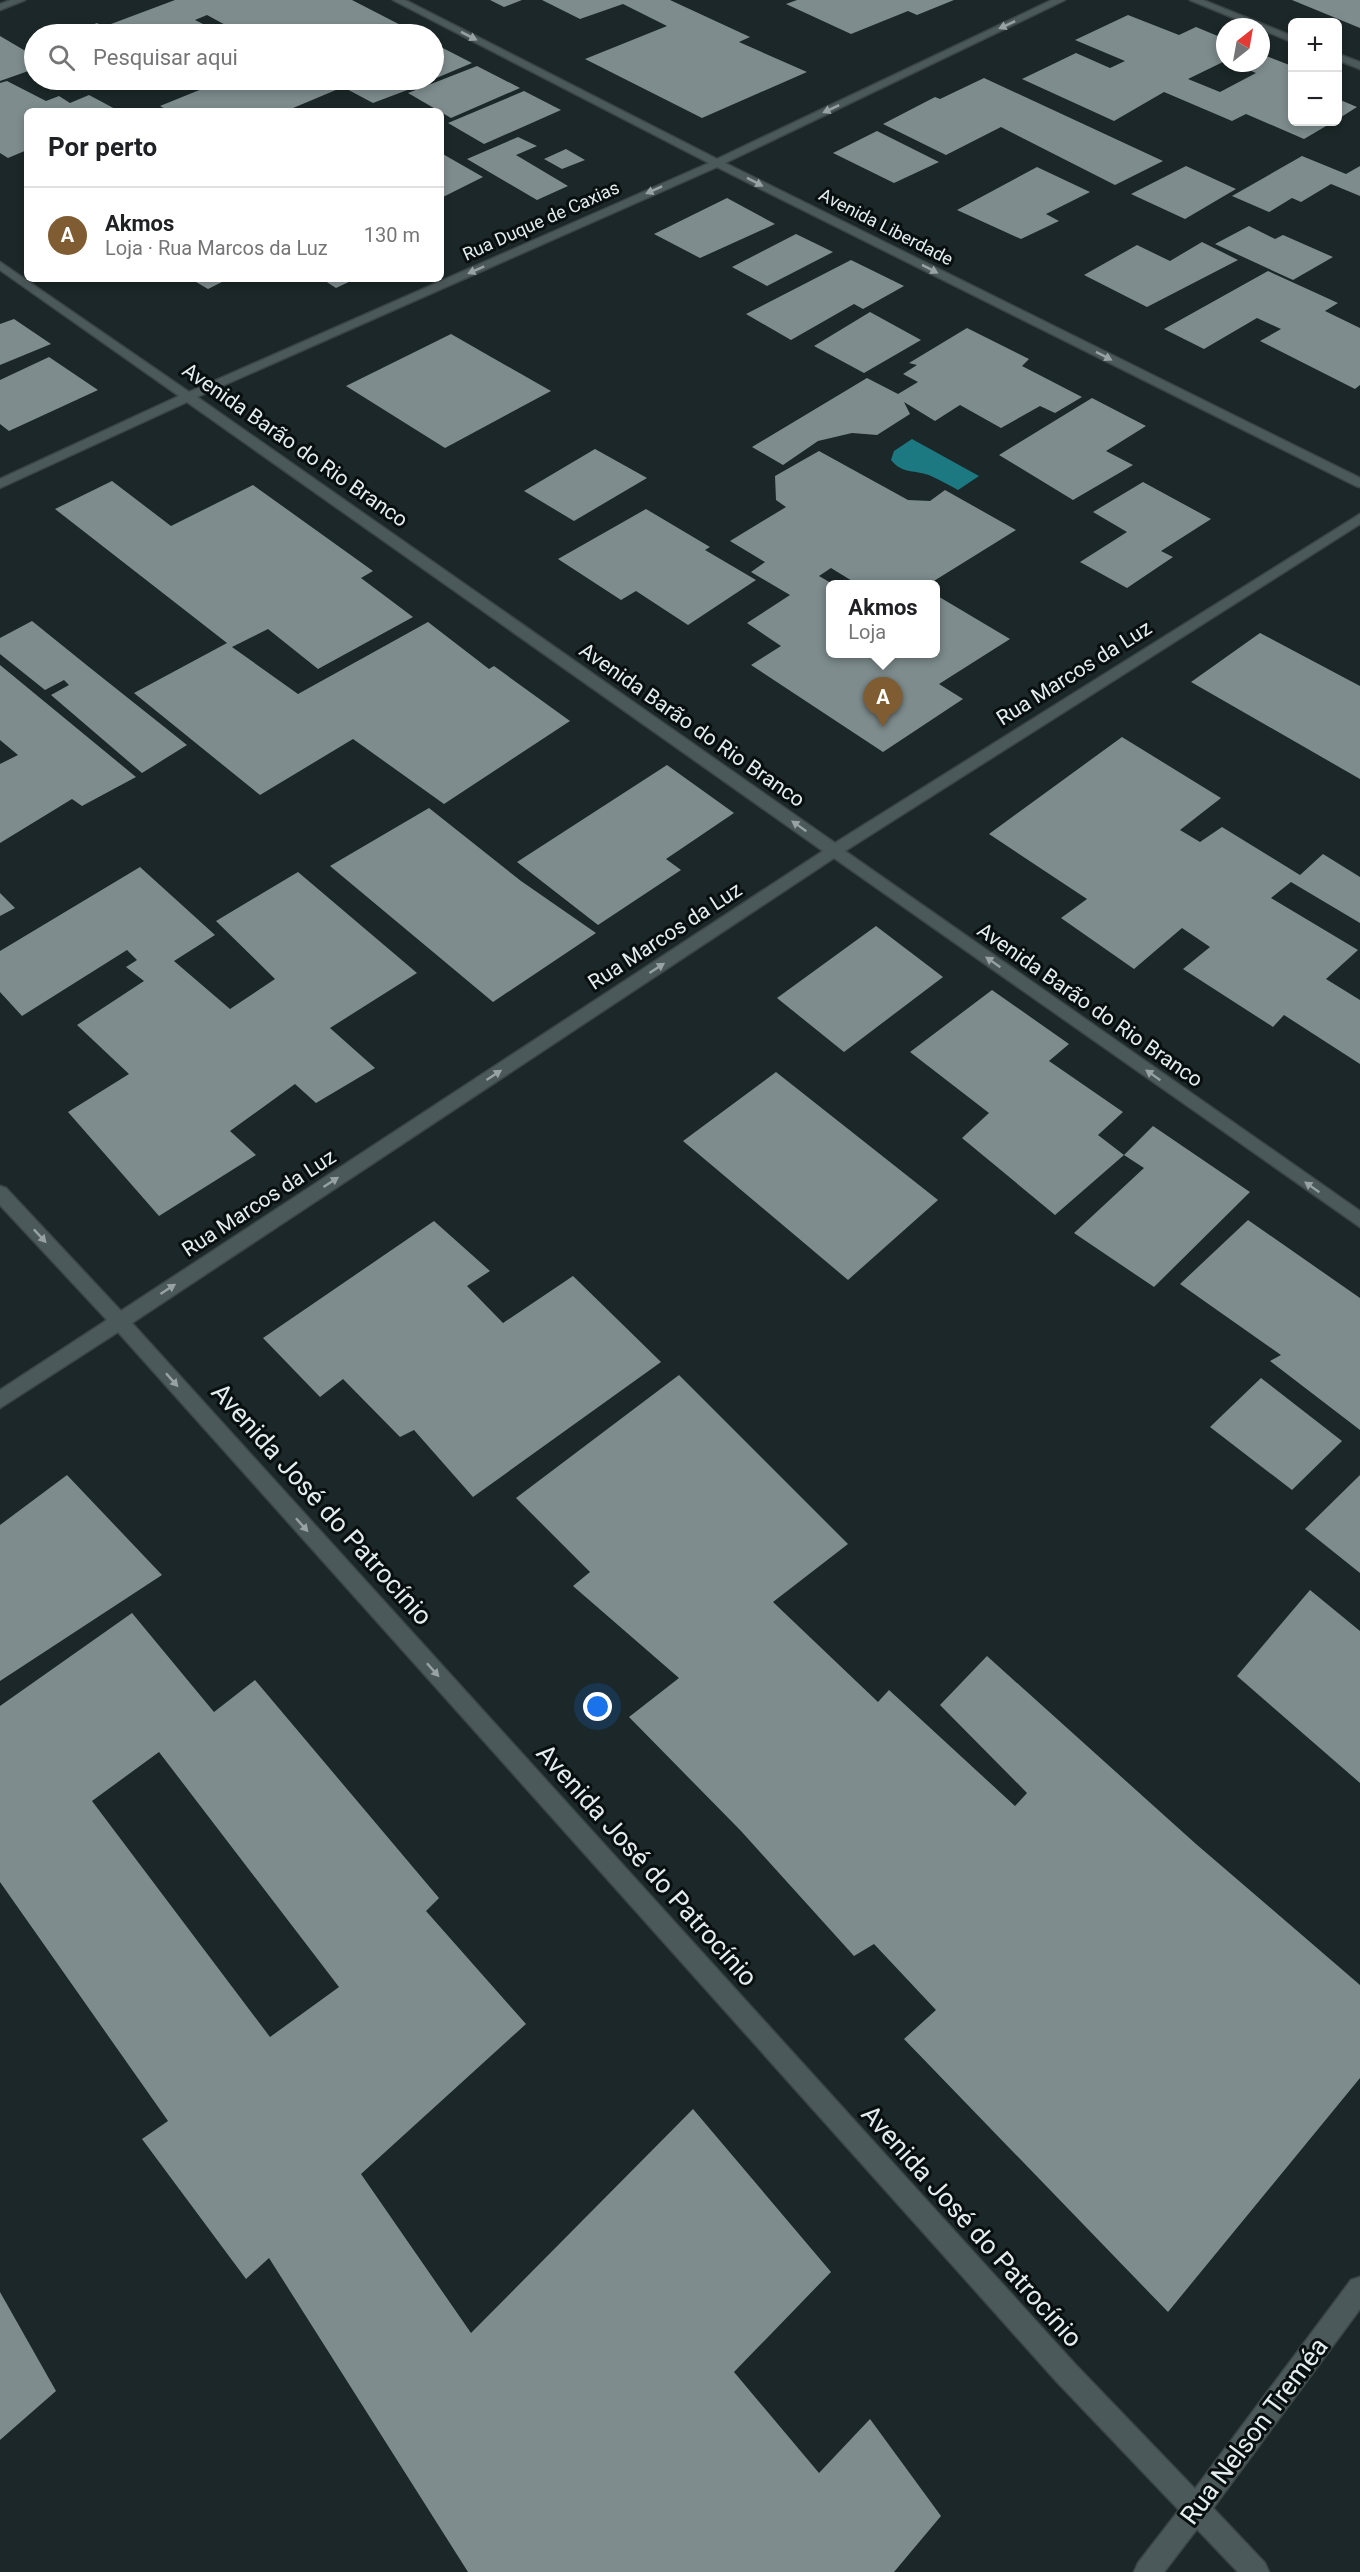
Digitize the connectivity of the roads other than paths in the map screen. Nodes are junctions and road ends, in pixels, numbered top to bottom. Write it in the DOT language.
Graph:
graph roads {
  1 [pos="20,0"];
  2 [pos="398,0"];
  3 [pos="1060,0"];
  4 [pos="1195,0"];
  5 [pos="0,7"];
  6 [pos="1288,37"];
  7 [pos="1342,59"];
  8 [pos="1360,66"];
  9 [pos="717,163"];
  10 [pos="0,265"];
  11 [pos="24,282"];
  12 [pos="25,282"];
  13 [pos="190,396"];
  14 [pos="1360,483"];
  15 [pos="0,484"];
  16 [pos="1360,518"];
  17 [pos="834,851"];
  18 [pos="0,1193"];
  19 [pos="1360,1220"];
  20 [pos="119,1321"];
  21 [pos="0,1400"];
  22 [pos="1360,2289"];
  23 [pos="1197,2508"];
  24 [pos="1147,2572"];
  25 [pos="1256,2572"];
  1 -- 5 [label="street"];
  2 -- 9 [label="street, Avenida Liberdade, one-way"];
  3 -- 9 [label="street, Rua Duque de Caxias, one-way"];
  4 -- 6 [label="street"];
  7 -- 8 [label="street"];
  9 -- 13 [label="street, Rua Duque de Caxias, one-way"];
  9 -- 14 [label="street, Avenida Liberdade, one-way"];
  10 -- 11 [label="street, Avenida Barão do Rio Branco"];
  12 -- 13 [label="street, Avenida Barão do Rio Branco"];
  13 -- 15 [label="street, Rua Duque de Caxias"];
  17 -- 13 [label="street, Avenida Barão do Rio Branco, one-way"];
  16 -- 17 [label="street, Rua Marcos da Luz"];
  19 -- 17 [label="street, Avenida Barão do Rio Branco, one-way"];
  20 -- 17 [label="street, Rua Marcos da Luz, one-way"];
  18 -- 20 [label="street, Avenida José do Patrocínio, one-way"];
  20 -- 21 [label="street, Rua Marcos da Luz"];
  20 -- 23 [label="street, Avenida José do Patrocínio, one-way"];
  22 -- 23 [label="street, Rua Nelson Treméa"];
  23 -- 24 [label="street, Rua Nelson Treméa"];
  23 -- 25 [label="street, Avenida José do Patrocínio"];
}
